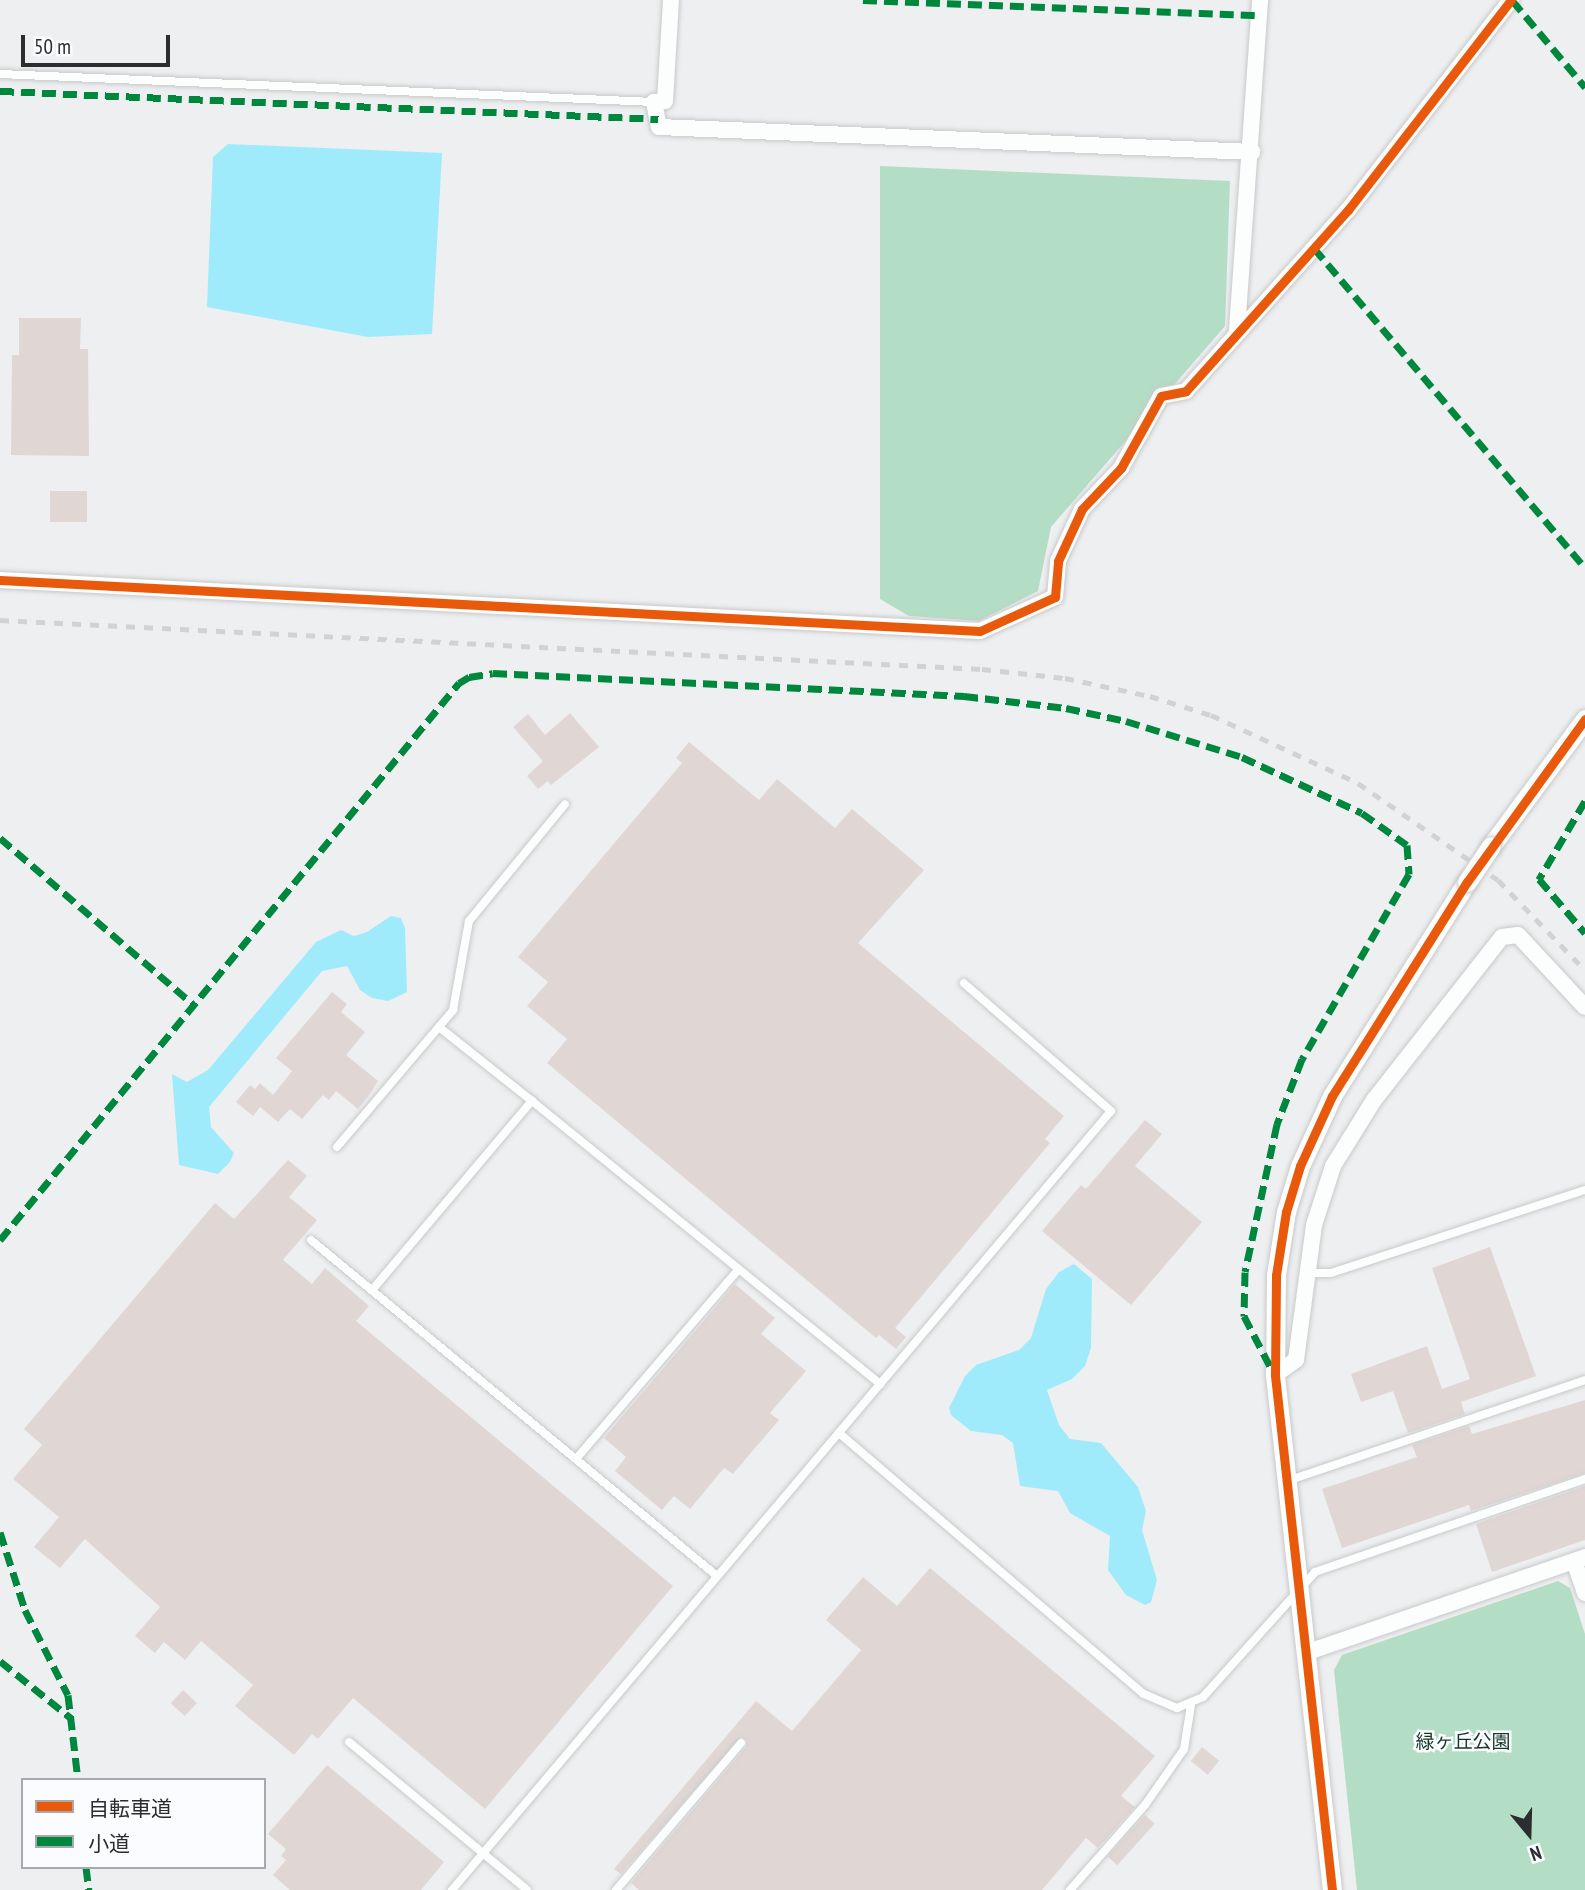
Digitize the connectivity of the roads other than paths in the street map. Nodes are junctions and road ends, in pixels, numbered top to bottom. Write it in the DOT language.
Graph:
graph roads {
  1 [pos="671,0"];
  2 [pos="1260,0"];
  3 [pos="1511,0"];
  4 [pos="0,74"];
  5 [pos="654,102"];
  6 [pos="1252,152"];
  7 [pos="1237,330"];
  8 [pos="0,580"];
  9 [pos="1585,719"];
  10 [pos="565,804"];
  11 [pos="964,983"];
  12 [pos="1585,1007"];
  13 [pos="439,1027"];
  14 [pos="533,1101"];
  15 [pos="337,1147"];
  16 [pos="1585,1190"];
  17 [pos="311,1240"];
  18 [pos="739,1269"];
  19 [pos="1307,1273"];
  20 [pos="372,1290"];
  21 [pos="1275,1375"];
  22 [pos="1585,1380"];
  23 [pos="880,1384"];
  24 [pos="839,1433"];
  25 [pos="576,1459"];
  26 [pos="1585,1479"];
  27 [pos="1287,1481"];
  28 [pos="1579,1559"];
  29 [pos="717,1576"];
  30 [pos="1300,1588"];
  31 [pos="1585,1593"];
  32 [pos="1308,1652"];
  33 [pos="1191,1705"];
  34 [pos="349,1742"];
  35 [pos="741,1743"];
  36 [pos="483,1853"];
  37 [pos="452,1890"];
  38 [pos="527,1890"];
  39 [pos="616,1890"];
  40 [pos="1070,1890"];
  41 [pos="1332,1890"];
  1 -- 5 [label="street"];
  2 -- 6 [label="street"];
  3 -- 7 [label="street"];
  4 -- 5 [label="lane"];
  5 -- 6 [label="street"];
  6 -- 7 [label="street"];
  7 -- 8 [label="street"];
  9 -- 21 [label="street, bridge"];
  10 -- 13 [label="lane"];
  11 -- 23 [label="lane"];
  12 -- 19 [label="street"];
  13 -- 14 [label="lane"];
  13 -- 15 [label="lane"];
  14 -- 18 [label="lane"];
  14 -- 20 [label="lane"];
  16 -- 19 [label="lane"];
  17 -- 20 [label="lane"];
  18 -- 23 [label="lane"];
  18 -- 25 [label="lane"];
  19 -- 21 [label="street"];
  20 -- 25 [label="lane"];
  21 -- 27 [label="street"];
  22 -- 27 [label="lane"];
  23 -- 24 [label="lane"];
  24 -- 29 [label="lane"];
  24 -- 33 [label="lane"];
  25 -- 29 [label="lane"];
  26 -- 30 [label="lane"];
  27 -- 30 [label="street"];
  28 -- 31 [label="street"];
  28 -- 32 [label="street"];
  29 -- 36 [label="lane"];
  30 -- 32 [label="street"];
  30 -- 33 [label="lane"];
  32 -- 41 [label="street"];
  33 -- 40 [label="lane"];
  34 -- 36 [label="lane"];
  35 -- 39 [label="lane"];
  36 -- 37 [label="lane"];
  36 -- 38 [label="lane"];
}
